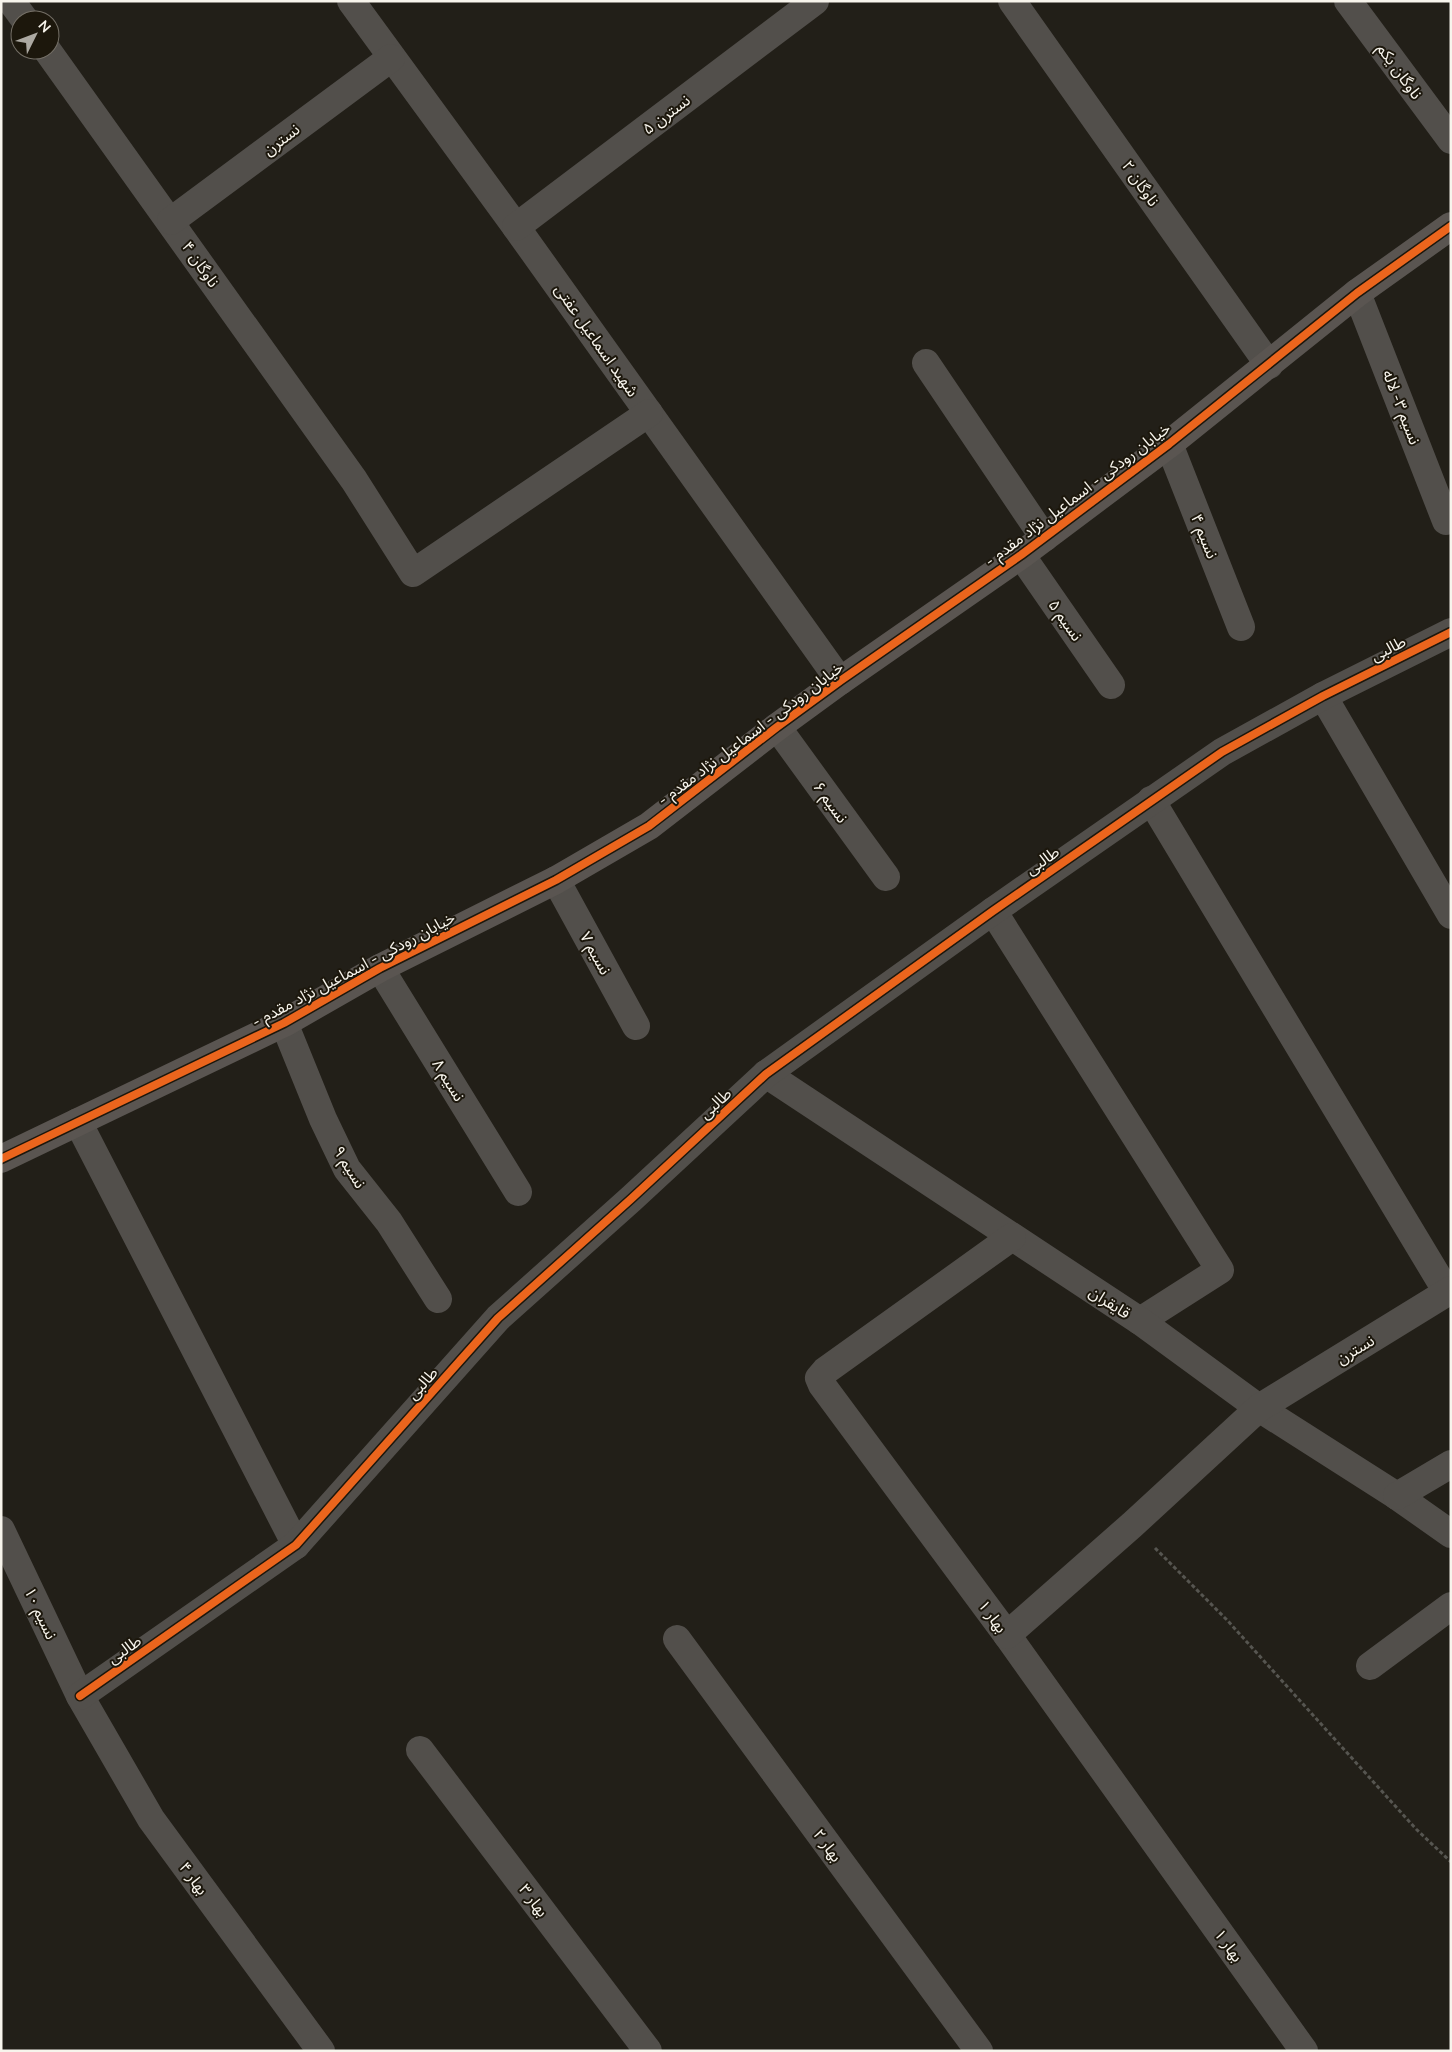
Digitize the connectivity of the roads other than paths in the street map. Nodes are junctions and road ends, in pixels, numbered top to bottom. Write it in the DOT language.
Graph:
graph roads {
  1 [pos="351,1"];
  2 [pos="815,1"];
  3 [pos="1012,1"];
  4 [pos="1348,1"];
  5 [pos="391,58"];
  6 [pos="54,60"];
  7 [pos="1451,140"];
  8 [pos="171,221"];
  9 [pos="1451,226"];
  10 [pos="516,227"];
  11 [pos="1357,293"];
  12 [pos="926,363"];
  13 [pos="1269,365"];
  14 [pos="649,413"];
  15 [pos="1169,444"];
  16 [pos="1446,521"];
  17 [pos="1044,538"];
  18 [pos="1021,555"];
  19 [pos="1241,627"];
  20 [pos="1451,632"];
  21 [pos="840,681"];
  22 [pos="1111,685"];
  23 [pos="1323,696"];
  24 [pos="777,727"];
  25 [pos="1151,800"];
  26 [pos="886,877"];
  27 [pos="556,880"];
  28 [pos="993,911"];
  29 [pos="1451,915"];
  30 [pos="380,968"];
  31 [pos="284,1023"];
  32 [pos="636,1026"];
  33 [pos="766,1074"];
  34 [pos="78,1122"];
  35 [pos="1,1159"];
  36 [pos="518,1192"];
  37 [pos="1012,1237"];
  38 [pos="1449,1291"];
  39 [pos="438,1299"];
  40 [pos="1140,1321"];
  41 [pos="1259,1408"];
  42 [pos="1451,1464"];
  43 [pos="1397,1496"];
  44 [pos="1,1530"];
  45 [pos="1451,1534"];
  46 [pos="296,1545"];
  47 [pos="1451,1606"];
  48 [pos="1007,1635"];
  49 [pos="677,1639"];
  50 [pos="1370,1666"];
  51 [pos="80,1696"];
  52 [pos="420,1750"];
  53 [pos="321,2051"];
  54 [pos="648,2051"];
  55 [pos="978,2051"];
  56 [pos="1304,2051"];
  1 -- 5 [label="street, شهید اسماعیل عفتی"];
  2 -- 10 [label="street, نسترن ۵"];
  3 -- 13 [label="street, ناوگان ۲"];
  4 -- 7 [label="street, ناوگان یکم"];
  5 -- 8 [label="street, نسترن"];
  5 -- 10 [label="street, شهید اسماعیل عفتی"];
  6 -- 8 [label="street, ناوگان ۴"];
  8 -- 14 [label="street, ناوگان ۴"];
  9 -- 11 [label="street, - خیابان رودکی - اسماعیل نژاد مقدم"];
  10 -- 14 [label="street, شهید اسماعیل عفتی"];
  11 -- 13 [label="street, - خیابان رودکی - اسماعیل نژاد مقدم"];
  11 -- 16 [label="street, نسیم ۳- لاله"];
  12 -- 17 [label="street"];
  13 -- 15 [label="street, - خیابان رودکی - اسماعیل نژاد مقدم"];
  14 -- 21 [label="street, شهید اسماعیل عفتی"];
  15 -- 17 [label="street, - خیابان رودکی - اسماعیل نژاد مقدم"];
  15 -- 19 [label="street, نسیم ۴"];
  17 -- 18 [label="street, - خیابان رودکی - اسماعیل نژاد مقدم"];
  18 -- 21 [label="street, - خیابان رودکی - اسماعیل نژاد مقدم"];
  18 -- 22 [label="street, نسیم ۵"];
  20 -- 23 [label="street, طالبی"];
  21 -- 24 [label="street, - خیابان رودکی - اسماعیل نژاد مقدم"];
  23 -- 25 [label="street, طالبی"];
  23 -- 29 [label="street"];
  24 -- 26 [label="street, نسیم ۶"];
  24 -- 27 [label="street, - خیابان رودکی - اسماعیل نژاد مقدم"];
  25 -- 28 [label="street, طالبی"];
  25 -- 38 [label="street"];
  27 -- 30 [label="street, - خیابان رودکی - اسماعیل نژاد مقدم"];
  27 -- 32 [label="street, نسیم ۷"];
  28 -- 33 [label="street, طالبی"];
  28 -- 40 [label="street"];
  30 -- 31 [label="street, - خیابان رودکی - اسماعیل نژاد مقدم"];
  30 -- 36 [label="street, نسیم ۸"];
  31 -- 34 [label="street, - خیابان رودکی - اسماعیل نژاد مقدم"];
  31 -- 39 [label="street, نسیم ۹"];
  33 -- 37 [label="street, قایقران"];
  33 -- 46 [label="street, طالبی"];
  34 -- 35 [label="street, - خیابان رودکی - اسماعیل نژاد مقدم"];
  34 -- 46 [label="street"];
  37 -- 40 [label="street, قایقران"];
  37 -- 48 [label="street, بهار ۱"];
  38 -- 41 [label="street, نسترن"];
  40 -- 41 [label="street, قایقران"];
  41 -- 43 [label="street, قایقران"];
  41 -- 48 [label="street, نسترن"];
  42 -- 43 [label="street"];
  43 -- 45 [label="street, قایقران"];
  44 -- 51 [label="street, نسیم ۱۰"];
  46 -- 51 [label="street, طالبی"];
  47 -- 50 [label="street"];
  48 -- 56 [label="street, بهار ۱"];
  49 -- 55 [label="street, بهار ۲"];
  51 -- 53 [label="street, بهار ۴"];
  52 -- 54 [label="street, بهار ۳"];
}
